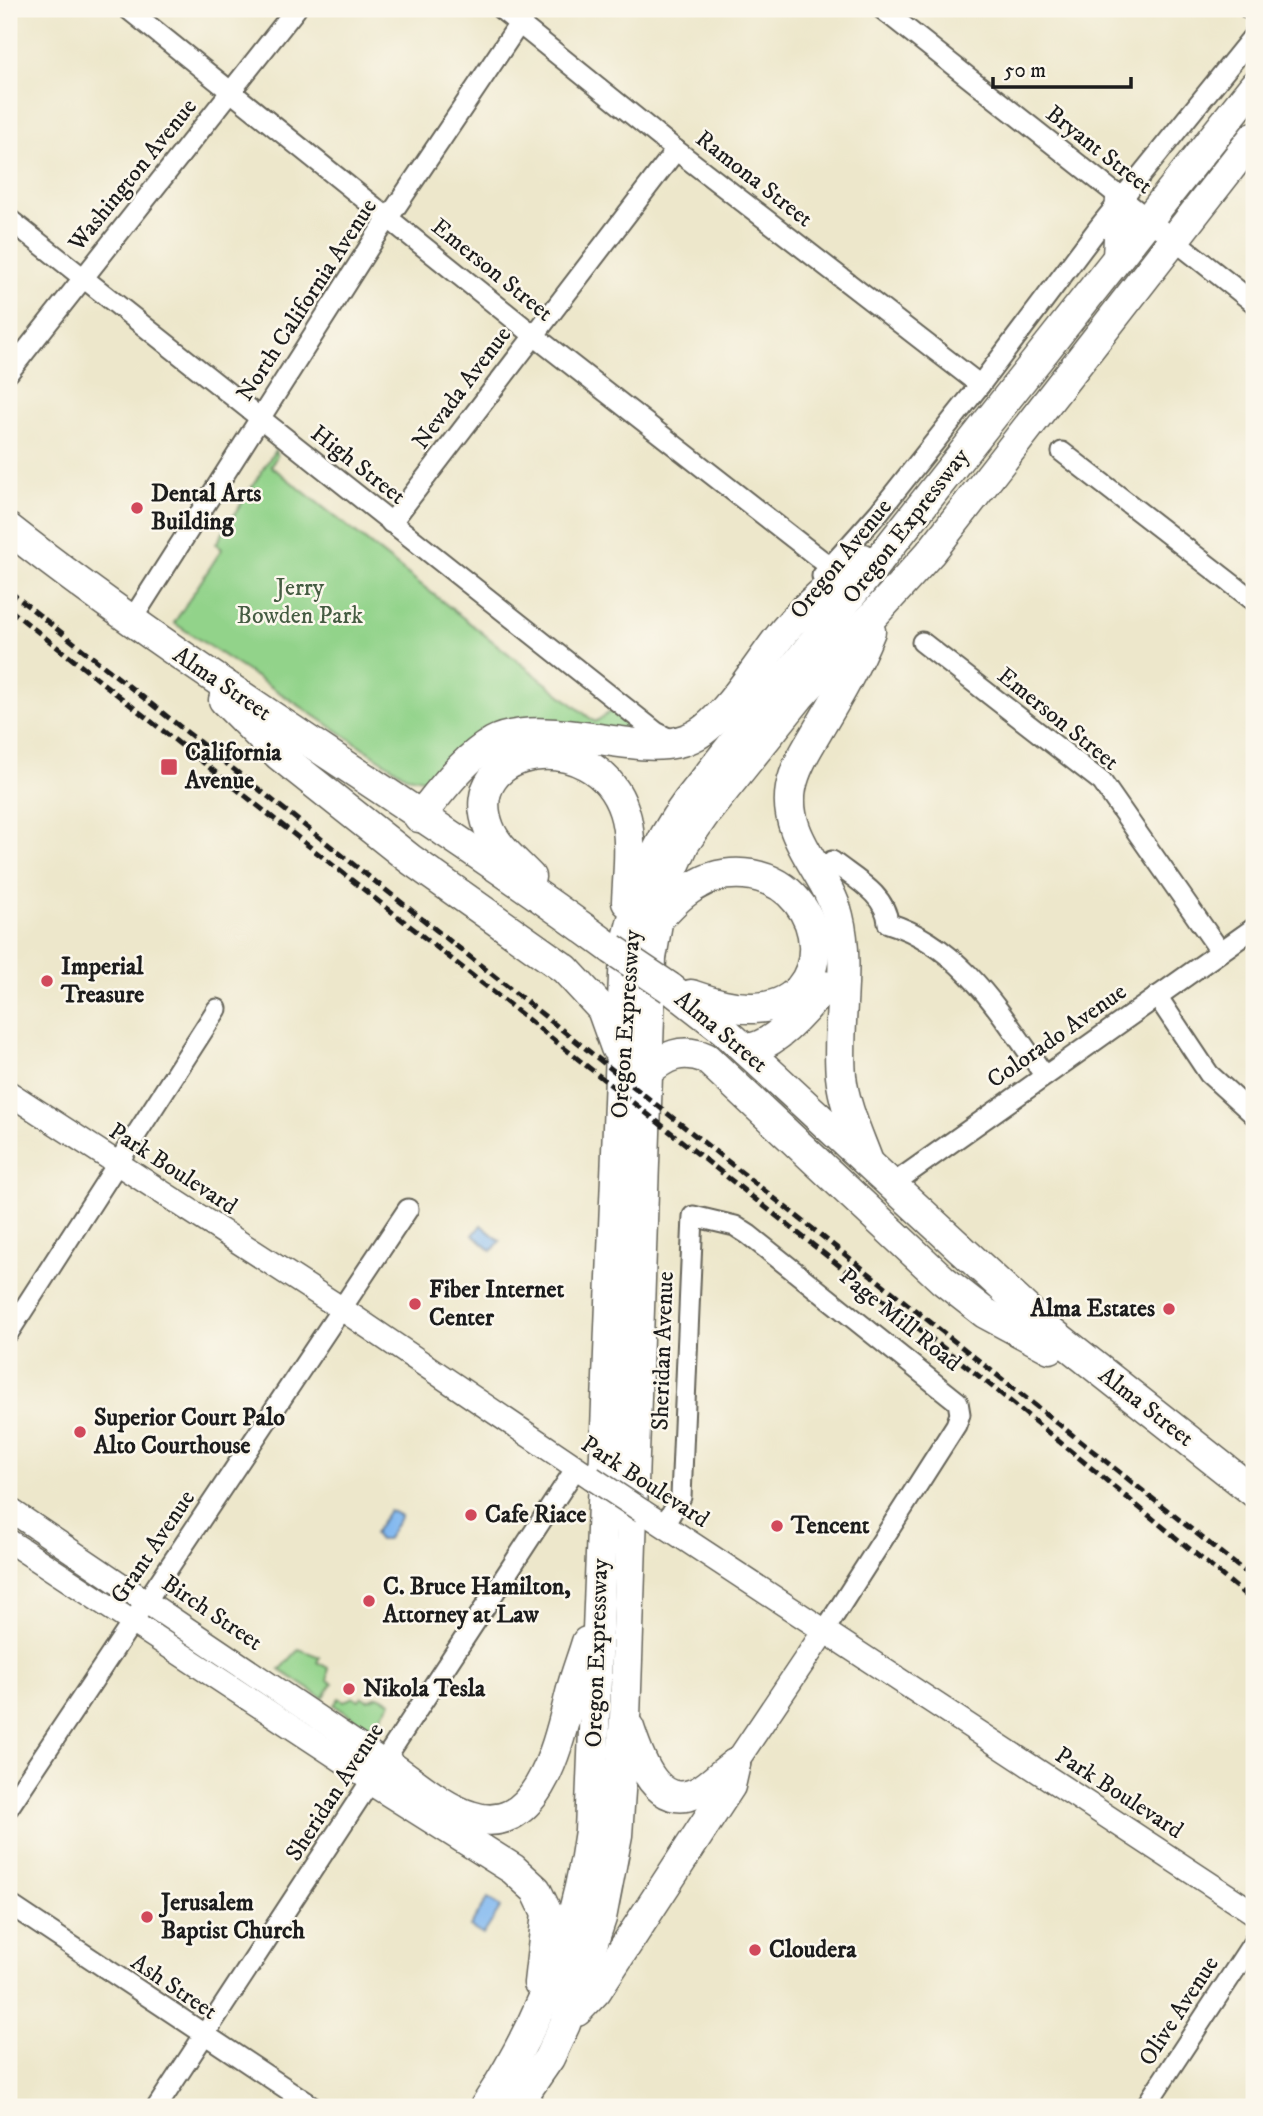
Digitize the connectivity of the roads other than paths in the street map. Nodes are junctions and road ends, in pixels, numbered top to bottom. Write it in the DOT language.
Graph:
graph roads {
  1 [pos="128,9"];
  2 [pos="296,9"];
  3 [pos="501,9"];
  4 [pos="881,9"];
  5 [pos="1249,9"];
  6 [pos="1254,13"];
  7 [pos="524,16"];
  8 [pos="1254,35"];
  9 [pos="1254,86"];
  10 [pos="233,91"];
  11 [pos="1254,137"];
  12 [pos="676,149"];
  13 [pos="1121,198"];
  14 [pos="388,218"];
  15 [pos="9,219"];
  16 [pos="1149,221"];
  17 [pos="1173,240"];
  18 [pos="1118,257"];
  19 [pos="82,278"];
  20 [pos="1254,303"];
  21 [pos="533,334"];
  22 [pos="9,372"];
  23 [pos="980,386"];
  24 [pos="259,419"];
  25 [pos="1062,452"];
  26 [pos="910,522"];
  27 [pos="391,523"];
  28 [pos="9,529"];
  29 [pos="829,566"];
  30 [pos="1254,601"];
  31 [pos="877,615"];
  32 [pos="131,621"];
  33 [pos="786,629"];
  34 [pos="922,642"];
  35 [pos="180,655"];
  36 [pos="682,741"];
  37 [pos="419,817"];
  38 [pos="832,861"];
  39 [pos="566,915"];
  40 [pos="655,922"];
  41 [pos="1254,928"];
  42 [pos="841,941"];
  43 [pos="619,950"];
  44 [pos="1220,951"];
  45 [pos="670,989"];
  46 [pos="1157,996"];
  47 [pos="217,1009"];
  48 [pos="745,1049"];
  49 [pos="635,1074"];
  50 [pos="1045,1076"];
  51 [pos="9,1093"];
  52 [pos="1254,1115"];
  53 [pos="118,1164"];
  54 [pos="880,1176"];
  55 [pos="408,1209"];
  56 [pos="693,1216"];
  57 [pos="342,1309"];
  58 [pos="9,1332"];
  59 [pos="1180,1433"];
  60 [pos="584,1473"];
  61 [pos="1254,1492"];
  62 [pos="9,1509"];
  63 [pos="664,1525"];
  64 [pos="9,1541"];
  65 [pos="146,1600"];
  66 [pos="598,1601"];
  67 [pos="132,1622"];
  68 [pos="825,1630"];
  69 [pos="625,1718"];
  70 [pos="736,1764"];
  71 [pos="378,1771"];
  72 [pos="9,1807"];
  73 [pos="9,1904"];
  74 [pos="1254,1913"];
  75 [pos="1254,1941"];
  76 [pos="536,2014"];
  77 [pos="565,2024"];
  78 [pos="204,2036"];
  79 [pos="157,2107"];
  80 [pos="314,2107"];
  81 [pos="485,2107"];
  82 [pos="515,2107"];
  83 [pos="1145,2107"];
  1 -- 10 [label="street, Emerson Street"];
  2 -- 10 [label="street, Washington Avenue"];
  3 -- 7 [label="street, Ramona Street"];
  4 -- 13 [label="street, Bryant Street"];
  5 -- 6 [label="street"];
  7 -- 12 [label="street, Ramona Street"];
  7 -- 14 [label="street, North California Avenue"];
  8 -- 13 [label="street, Oregon Avenue"];
  9 -- 16 [label="main road, Oregon Expressway"];
  10 -- 14 [label="street, Emerson Street"];
  10 -- 19 [label="street, Washington Avenue"];
  11 -- 17 [label="main road, Oregon Expressway"];
  12 -- 21 [label="street, Nevada Avenue"];
  12 -- 23 [label="street, Ramona Street"];
  13 -- 16 [label="street, Bryant Street"];
  13 -- 18 [label="main road"];
  13 -- 23 [label="street, Oregon Avenue"];
  14 -- 21 [label="street, Emerson Street"];
  14 -- 24 [label="street, North California Avenue"];
  15 -- 19 [label="street, High Street"];
  16 -- 17 [label="street, Bryant Street"];
  16 -- 18 [label="main road, Oregon Expressway"];
  17 -- 20 [label="street, Bryant Street"];
  17 -- 31 [label="main road, Oregon Expressway"];
  18 -- 26 [label="main road, Oregon Expressway"];
  19 -- 22 [label="street, Washington Avenue"];
  19 -- 24 [label="street, High Street"];
  21 -- 27 [label="street, Nevada Avenue"];
  21 -- 29 [label="street, Emerson Street"];
  23 -- 29 [label="street, Oregon Avenue"];
  24 -- 27 [label="street, High Street"];
  24 -- 32 [label="street, North California Avenue"];
  25 -- 30 [label="street"];
  26 -- 33 [label="main road"];
  26 -- 43 [label="main road, Oregon Expressway"];
  27 -- 36 [label="street, High Street"];
  28 -- 32 [label="main road, Alma Street"];
  29 -- 33 [label="street, Oregon Avenue"];
  31 -- 40 [label="main road, Oregon Expressway"];
  31 -- 42 [label="main road"];
  32 -- 35 [label="main road, Alma Street"];
  33 -- 36 [label="main road, Oregon Avenue"];
  34 -- 44 [label="street, Emerson Street"];
  35 -- 37 [label="main road, Alma Street"];
  35 -- 49 [label="main road"];
  36 -- 37 [label="main road, Oregon Avenue"];
  37 -- 39 [label="main road, Alma Street"];
  38 -- 50 [label="street"];
  39 -- 43 [label="main road, Alma Street"];
  39 -- 43 [label="main road"];
  40 -- 45 [label="main road"];
  40 -- 49 [label="main road, Oregon Expressway"];
  41 -- 44 [label="street, Colorado Avenue"];
  42 -- 48 [label="main road"];
  42 -- 54 [label="main road"];
  43 -- 45 [label="main road, Alma Street, bridge"];
  43 -- 49 [label="main road, Oregon Expressway"];
  44 -- 46 [label="street, Colorado Avenue"];
  45 -- 48 [label="main road, Alma Street"];
  46 -- 50 [label="street, Colorado Avenue"];
  46 -- 52 [label="street"];
  47 -- 53 [label="street"];
  48 -- 54 [label="main road, Alma Street"];
  49 -- 59 [label="main road"];
  49 -- 66 [label="main road, Oregon Expressway"];
  49 -- 69 [label="main road, Oregon Expressway"];
  50 -- 54 [label="street, Colorado Avenue"];
  51 -- 53 [label="street, Park Boulevard"];
  53 -- 57 [label="street, Park Boulevard"];
  53 -- 58 [label="street"];
  54 -- 59 [label="main road, Alma Street"];
  55 -- 57 [label="street, Grant Avenue"];
  56 -- 63 [label="street, Sheridan Avenue"];
  56 -- 68 [label="street, Page Mill Road"];
  57 -- 60 [label="street, Park Boulevard"];
  57 -- 65 [label="street, Grant Avenue"];
  59 -- 61 [label="main road, Alma Street"];
  60 -- 63 [label="street, Park Boulevard, bridge"];
  60 -- 71 [label="street, Sheridan Avenue"];
  62 -- 65 [label="street, Birch Street"];
  63 -- 68 [label="street, Park Boulevard"];
  64 -- 67 [label="street, Birch Street"];
  65 -- 67 [label="street, Grant Avenue"];
  65 -- 71 [label="street, Birch Street"];
  66 -- 71 [label="main road"];
  66 -- 76 [label="main road, Oregon Expressway"];
  67 -- 71 [label="street, Birch Street"];
  67 -- 72 [label="street, Grant Avenue"];
  68 -- 70 [label="street, Page Mill Road"];
  68 -- 74 [label="street, Park Boulevard"];
  69 -- 70 [label="main road"];
  69 -- 77 [label="main road, Oregon Expressway"];
  70 -- 77 [label="main road"];
  71 -- 76 [label="main road"];
  71 -- 78 [label="street, Sheridan Avenue"];
  73 -- 78 [label="street, Ash Street"];
  75 -- 83 [label="street, Olive Avenue"];
  76 -- 81 [label="main road, Oregon Expressway"];
  77 -- 82 [label="main road, Oregon Expressway"];
  78 -- 79 [label="street, Sheridan Avenue"];
  78 -- 80 [label="street, Ash Street"];
}
